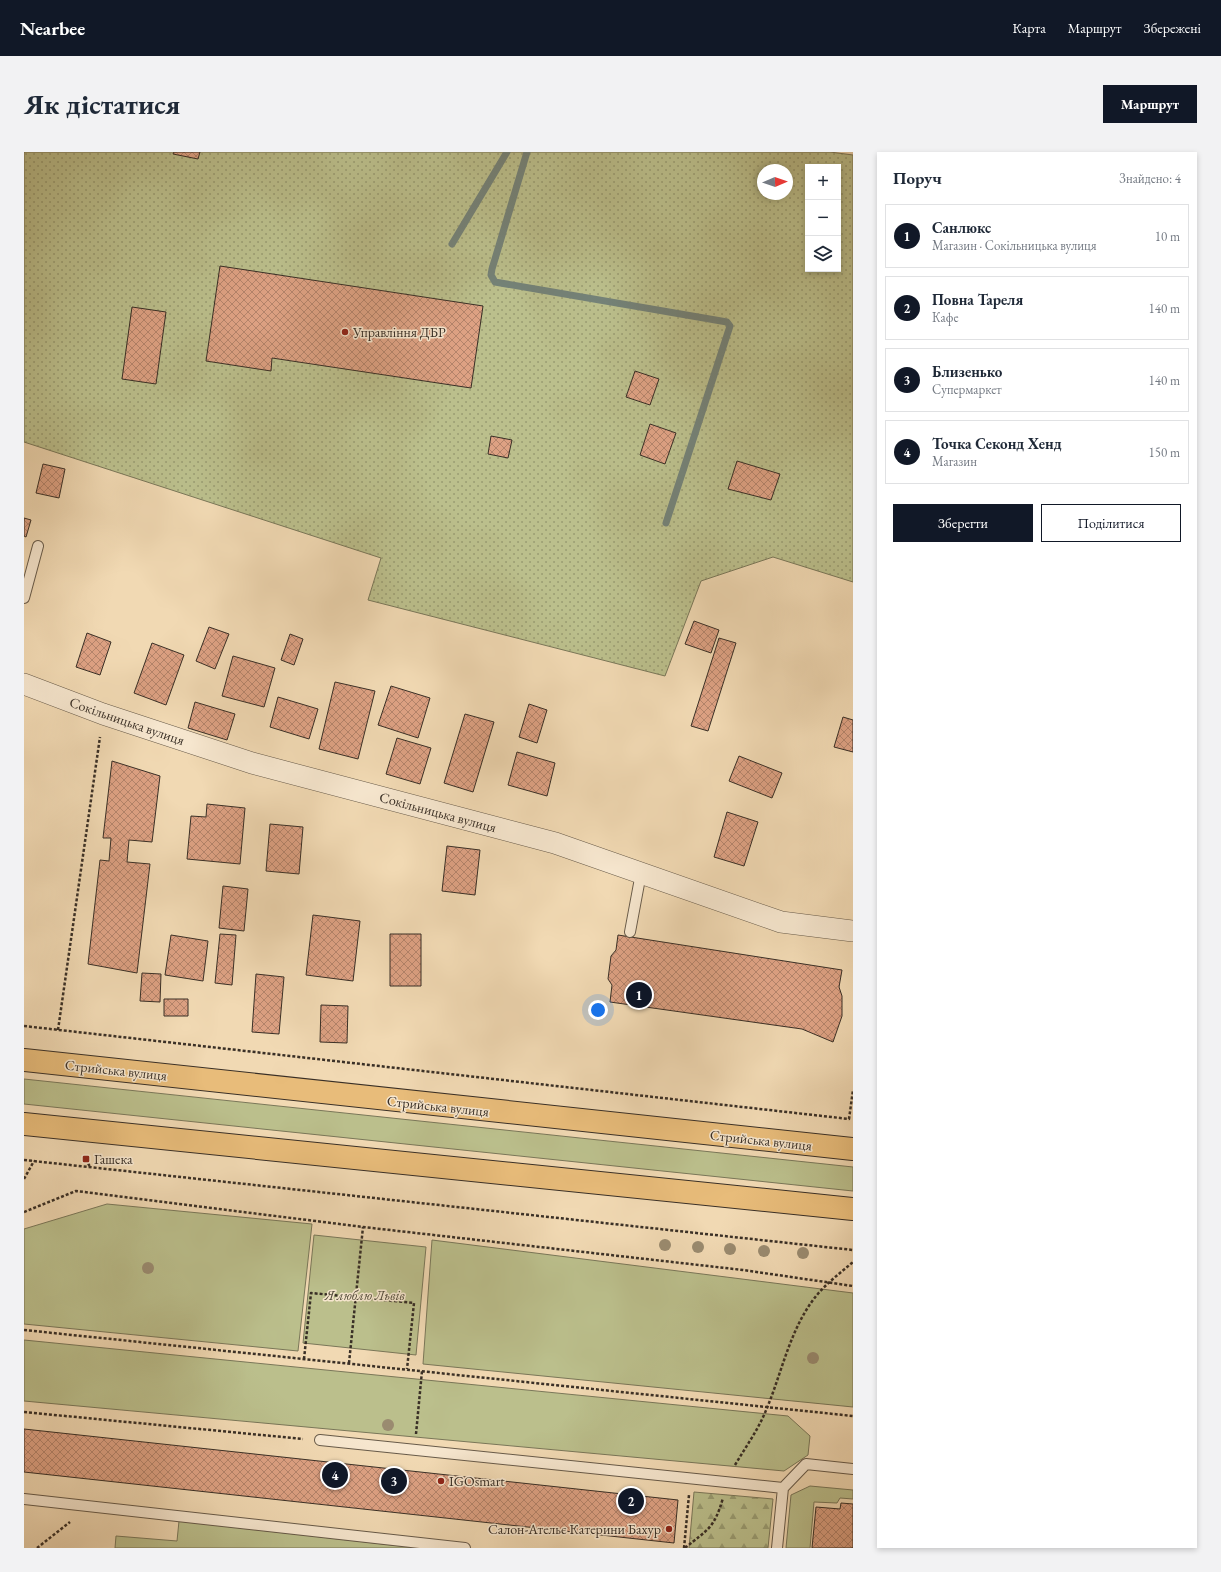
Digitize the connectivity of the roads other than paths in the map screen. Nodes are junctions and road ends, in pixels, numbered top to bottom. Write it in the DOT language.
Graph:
graph roads {
  1 [pos="38,546"];
  2 [pos="24,598"];
  3 [pos="24,684"];
  4 [pos="641,873"];
  5 [pos="853,931"];
  6 [pos="630,932"];
  7 [pos="24,1060"];
  8 [pos="24,1124"];
  9 [pos="853,1149"];
  10 [pos="853,1209"];
  11 [pos="320,1440"];
  12 [pos="853,1469"];
  13 [pos="783,1488"];
  14 [pos="24,1499"];
  15 [pos="465,1548"];
  16 [pos="777,1548"];
  1 -- 2 [label="lane"];
  3 -- 4 [label="street, Сокільницька вулиця"];
  4 -- 5 [label="street, Сокільницька вулиця"];
  4 -- 6 [label="lane"];
  7 -- 9 [label="main road, Стрийська вулиця"];
  8 -- 10 [label="main road"];
  11 -- 13 [label="lane"];
  12 -- 13 [label="lane"];
  13 -- 16 [label="lane"];
  14 -- 15 [label="lane"];
}
